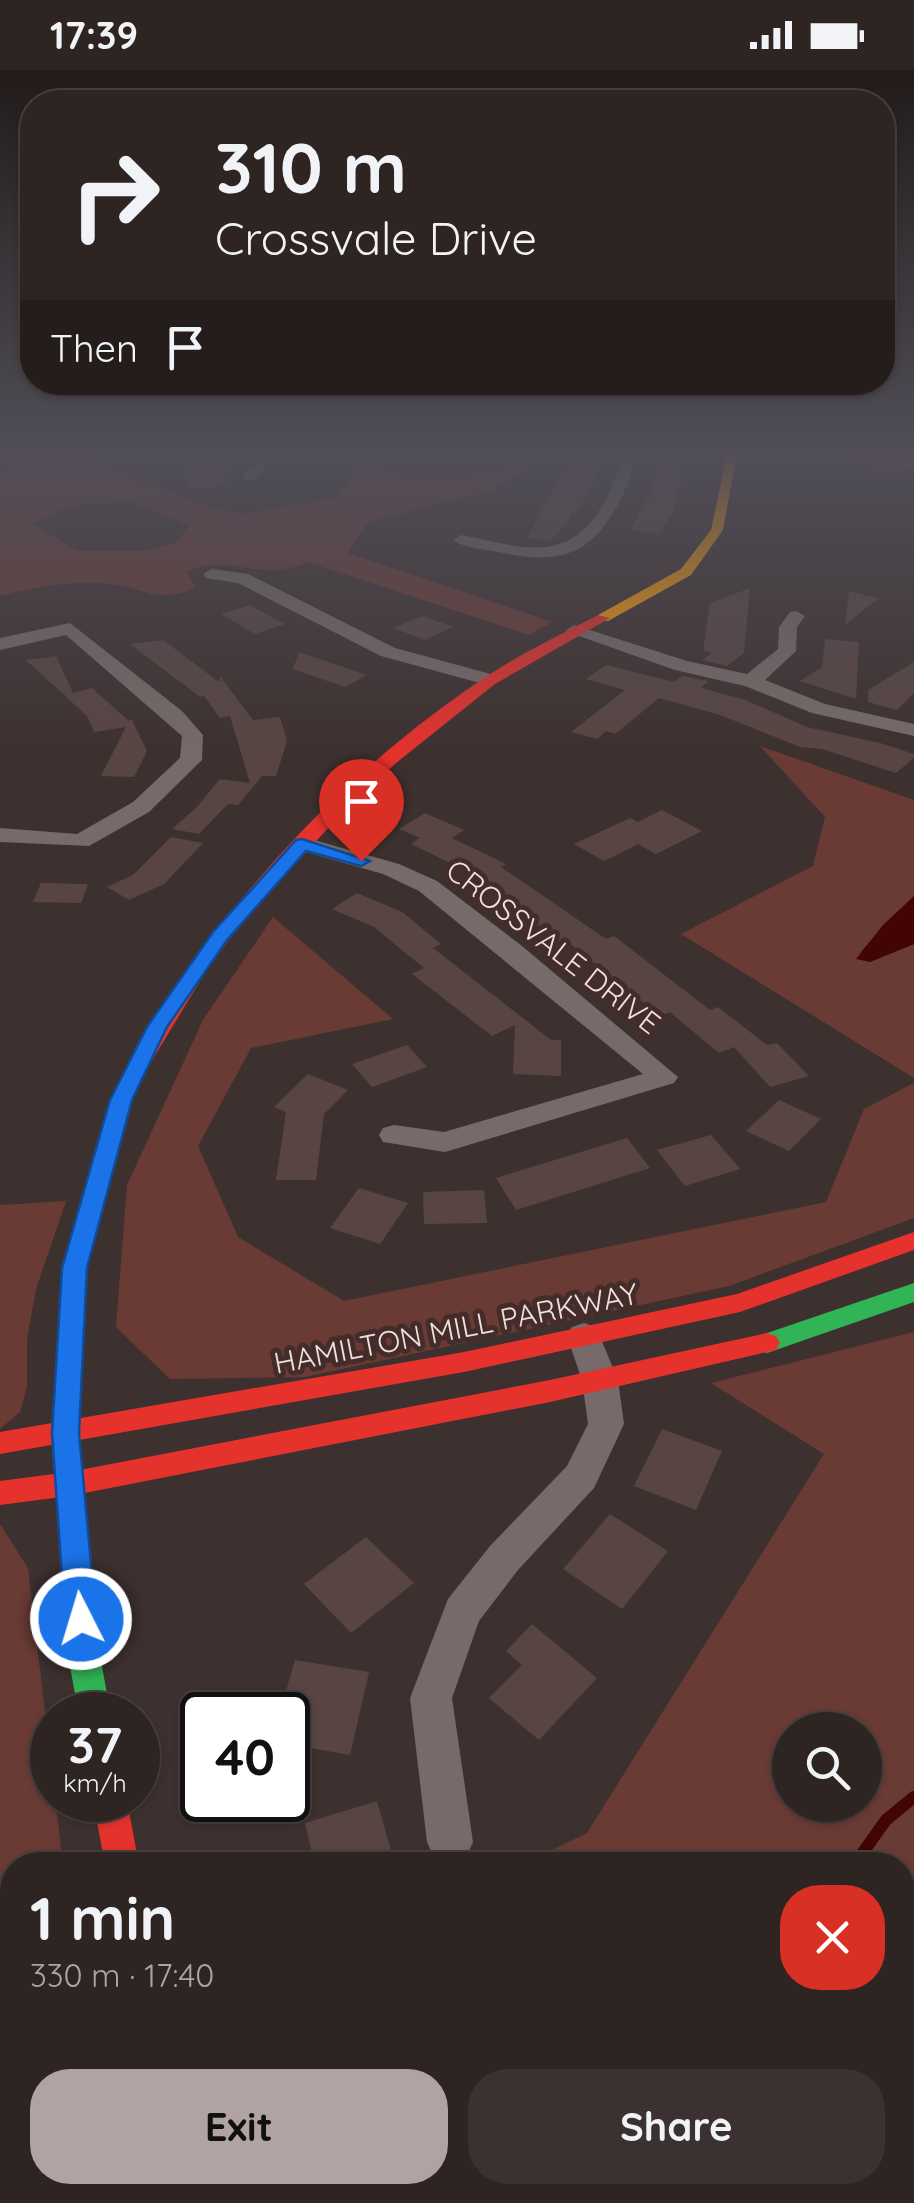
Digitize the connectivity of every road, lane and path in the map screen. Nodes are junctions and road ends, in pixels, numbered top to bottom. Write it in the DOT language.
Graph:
graph roads {
  1 [pos="700,554"];
  2 [pos="212,574"];
  3 [pos="796,616"];
  4 [pos="574,631"];
  5 [pos="0,644"];
  6 [pos="491,680"];
  7 [pos="751,681"];
  8 [pos="914,730"];
  9 [pos="0,835"];
  10 [pos="302,844"];
  11 [pos="394,1135"];
  12 [pos="914,1241"];
  13 [pos="914,1292"];
  14 [pos="584,1336"];
  15 [pos="600,1380"];
  16 [pos="66,1433"];
  17 [pos="0,1443"];
  18 [pos="69,1484"];
  19 [pos="0,1493"];
  20 [pos="91,1692"];
  21 [pos="114,1822"];
  22 [pos="450,1842"];
  23 [pos="120,1852"];
  1 -- 4 [label="street"];
  2 -- 6 [label="street"];
  3 -- 7 [label="street"];
  4 -- 6 [label="street"];
  4 -- 7 [label="street"];
  5 -- 9 [label="street"];
  6 -- 10 [label="street"];
  7 -- 8 [label="street"];
  10 -- 11 [label="street, CROSSVALE DRIVE"];
  10 -- 16 [label="street"];
  12 -- 14 [label="street, HAMILTON MILL PARKWAY"];
  13 -- 15 [label="street"];
  14 -- 15 [label="street"];
  14 -- 16 [label="street, HAMILTON MILL PARKWAY"];
  15 -- 18 [label="street"];
  15 -- 22 [label="street"];
  16 -- 17 [label="street, HAMILTON MILL PARKWAY"];
  16 -- 18 [label="street"];
  18 -- 19 [label="street"];
  18 -- 20 [label="street"];
  21 -- 23 [label="street"];
}
